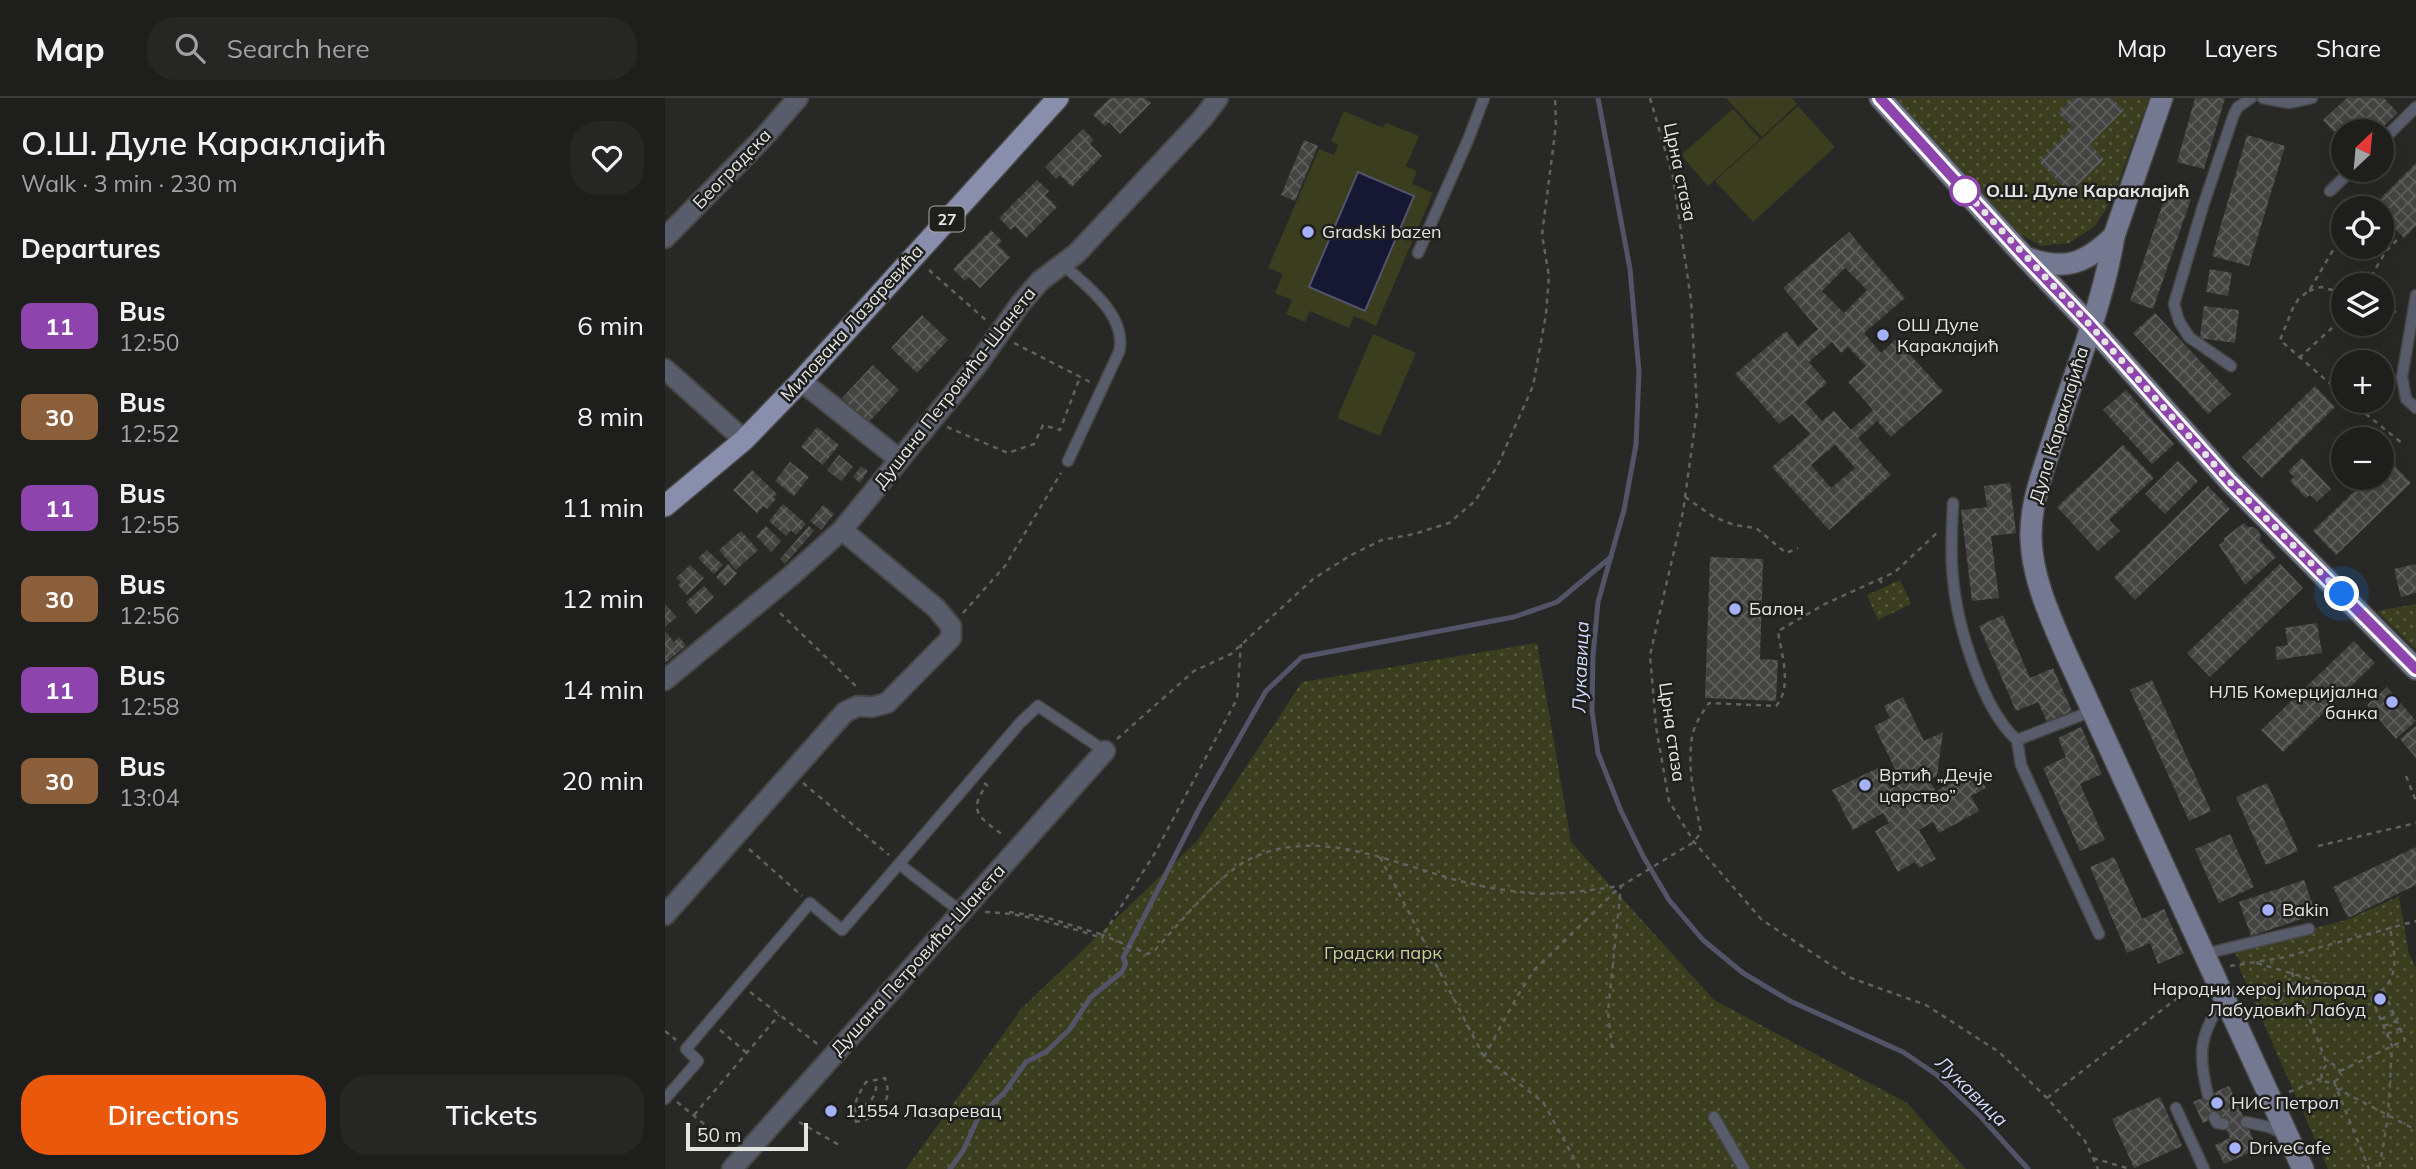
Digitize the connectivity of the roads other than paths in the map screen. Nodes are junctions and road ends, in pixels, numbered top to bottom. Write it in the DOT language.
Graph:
graph roads {
  1 [pos="798,98"];
  2 [pos="1058,98"];
  3 [pos="1218,98"];
  4 [pos="1484,98"];
  5 [pos="1880,98"];
  6 [pos="2162,98"];
  7 [pos="2251,98"];
  8 [pos="2263,98"];
  9 [pos="2312,98"];
  10 [pos="2416,107"];
  11 [pos="2394,129"];
  12 [pos="2339,182"];
  13 [pos="2330,191"];
  14 [pos="2114,236"];
  15 [pos="665,238"];
  16 [pos="1418,253"];
  17 [pos="2024,256"];
  18 [pos="1062,264"];
  19 [pos="2416,295"];
  20 [pos="2090,325"];
  21 [pos="2231,366"];
  22 [pos="665,369"];
  23 [pos="801,381"];
  24 [pos="2416,408"];
  25 [pos="744,440"];
  26 [pos="899,459"];
  27 [pos="1068,461"];
  28 [pos="1953,503"];
  29 [pos="665,506"];
  30 [pos="842,530"];
  31 [pos="2416,669"];
  32 [pos="665,680"];
  33 [pos="2092,711"];
  34 [pos="2017,740"];
  35 [pos="1105,751"];
  36 [pos="899,864"];
  37 [pos="960,911"];
  38 [pos="665,915"];
  39 [pos="2309,929"];
  40 [pos="2099,934"];
  41 [pos="2204,954"];
  42 [pos="2224,997"];
  43 [pos="2209,1095"];
  44 [pos="667,1097"];
  45 [pos="2176,1108"];
  46 [pos="1714,1117"];
  47 [pos="2214,1117"];
  48 [pos="2246,1122"];
  49 [pos="2224,1124"];
  50 [pos="2287,1135"];
  51 [pos="735,1159"];
  52 [pos="1744,1169"];
  53 [pos="2204,1169"];
  54 [pos="2303,1169"];
  1 -- 15 [label="street, Београдска"];
  2 -- 23 [label="main road, Милована Лазаревића / 27"];
  3 -- 18 [label="street, Душана Петровића-Шанета"];
  4 -- 16 [label="lane"];
  5 -- 17 [label="street"];
  6 -- 14 [label="street, Дула Караклајића"];
  7 -- 21 [label="lane"];
  8 -- 9 [label="lane"];
  10 -- 11 [label="lane"];
  12 -- 13 [label="lane"];
  14 -- 17 [label="street"];
  14 -- 20 [label="street, Дула Караклајића"];
  17 -- 20 [label="street"];
  18 -- 26 [label="street, Душана Петровића-Шанета"];
  18 -- 27 [label="lane"];
  19 -- 24 [label="lane"];
  20 -- 31 [label="street"];
  20 -- 33 [label="street, Дула Караклајића"];
  22 -- 25 [label="street"];
  23 -- 25 [label="main road, Милована Лазаревића / 27"];
  23 -- 26 [label="street"];
  25 -- 29 [label="main road, Милована Лазаревића / 27"];
  26 -- 30 [label="street, Душана Петровића-Шанета"];
  28 -- 34 [label="lane"];
  30 -- 32 [label="street, Душана Петровића-Шанета"];
  30 -- 38 [label="street"];
  33 -- 34 [label="lane"];
  33 -- 41 [label="street, Дула Караклајића"];
  34 -- 40 [label="lane"];
  35 -- 36 [label="lane"];
  35 -- 37 [label="street, Душана Петровића-Шанета"];
  36 -- 37 [label="lane"];
  36 -- 44 [label="lane"];
  37 -- 51 [label="street, Душана Петровића-Шанета"];
  39 -- 41 [label="lane"];
  41 -- 42 [label="street, Дула Караклајића"];
  42 -- 43 [label="lane"];
  42 -- 50 [label="street, Дула Караклајића"];
  45 -- 53 [label="lane"];
  46 -- 52 [label="lane"];
  47 -- 49 [label="lane"];
  48 -- 50 [label="lane"];
  50 -- 54 [label="street, Дула Караклајића"];
}
